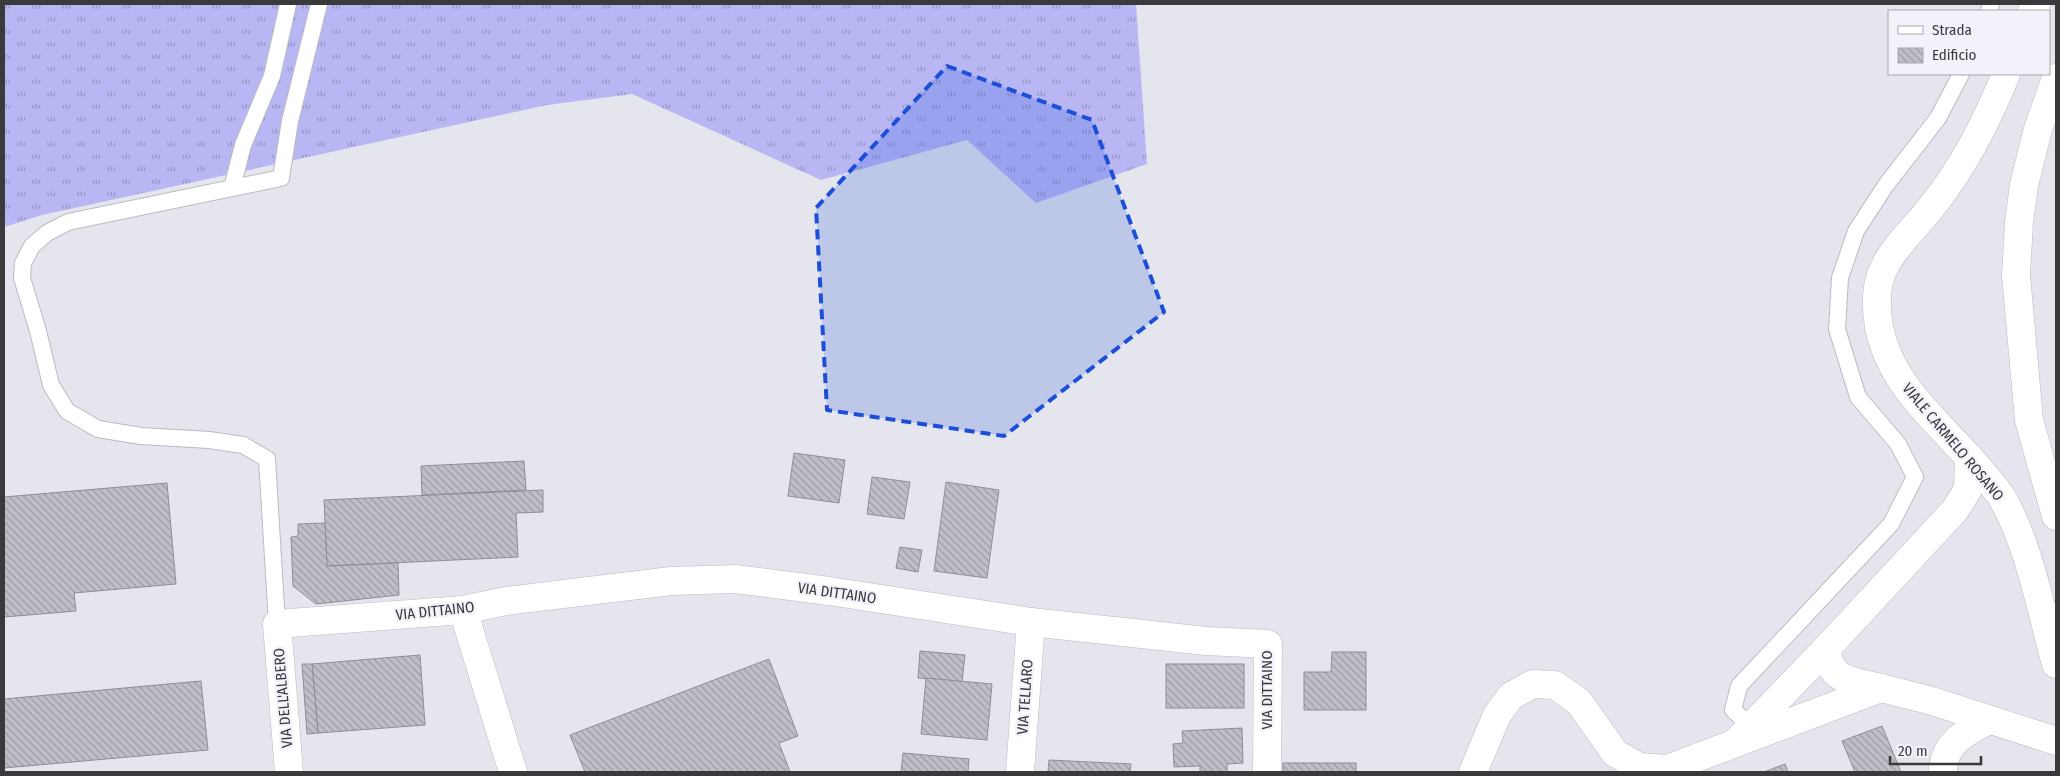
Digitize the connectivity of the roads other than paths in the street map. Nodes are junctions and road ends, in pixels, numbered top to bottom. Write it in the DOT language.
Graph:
graph roads {
  1 [pos="288,4"];
  2 [pos="319,4"];
  3 [pos="1960,75"];
  4 [pos="2006,75"];
  5 [pos="2056,78"];
  6 [pos="232,188"];
  7 [pos="1969,456"];
  8 [pos="2056,516"];
  9 [pos="463,610"];
  10 [pos="1031,622"];
  11 [pos="278,624"];
  12 [pos="1826,649"];
  13 [pos="2056,664"];
  14 [pos="1881,688"];
  15 [pos="1989,720"];
  16 [pos="1741,736"];
  17 [pos="2056,741"];
  18 [pos="1708,764"];
  19 [pos="290,772"];
  20 [pos="513,772"];
  21 [pos="1020,772"];
  22 [pos="1267,772"];
  23 [pos="1473,772"];
  24 [pos="1944,772"];
  1 -- 6 [label="lane"];
  2 -- 6 [label="lane"];
  3 -- 16 [label="lane"];
  4 -- 7 [label="street, VIALE CARMELO ROSANO"];
  5 -- 8 [label="street"];
  6 -- 11 [label="lane"];
  7 -- 12 [label="street"];
  7 -- 13 [label="street, VIALE CARMELO ROSANO"];
  9 -- 10 [label="street, VIA DITTAINO"];
  9 -- 11 [label="street, VIA DITTAINO"];
  9 -- 20 [label="street"];
  10 -- 21 [label="street, VIA TELLARO"];
  10 -- 22 [label="street, VIA DITTAINO"];
  11 -- 19 [label="street, VIA DELL'ALBERO"];
  12 -- 14 [label="street"];
  12 -- 16 [label="street"];
  14 -- 15 [label="street"];
  14 -- 16 [label="street"];
  15 -- 17 [label="street"];
  15 -- 24 [label="street"];
  16 -- 18 [label="street"];
  18 -- 23 [label="street"];
}
